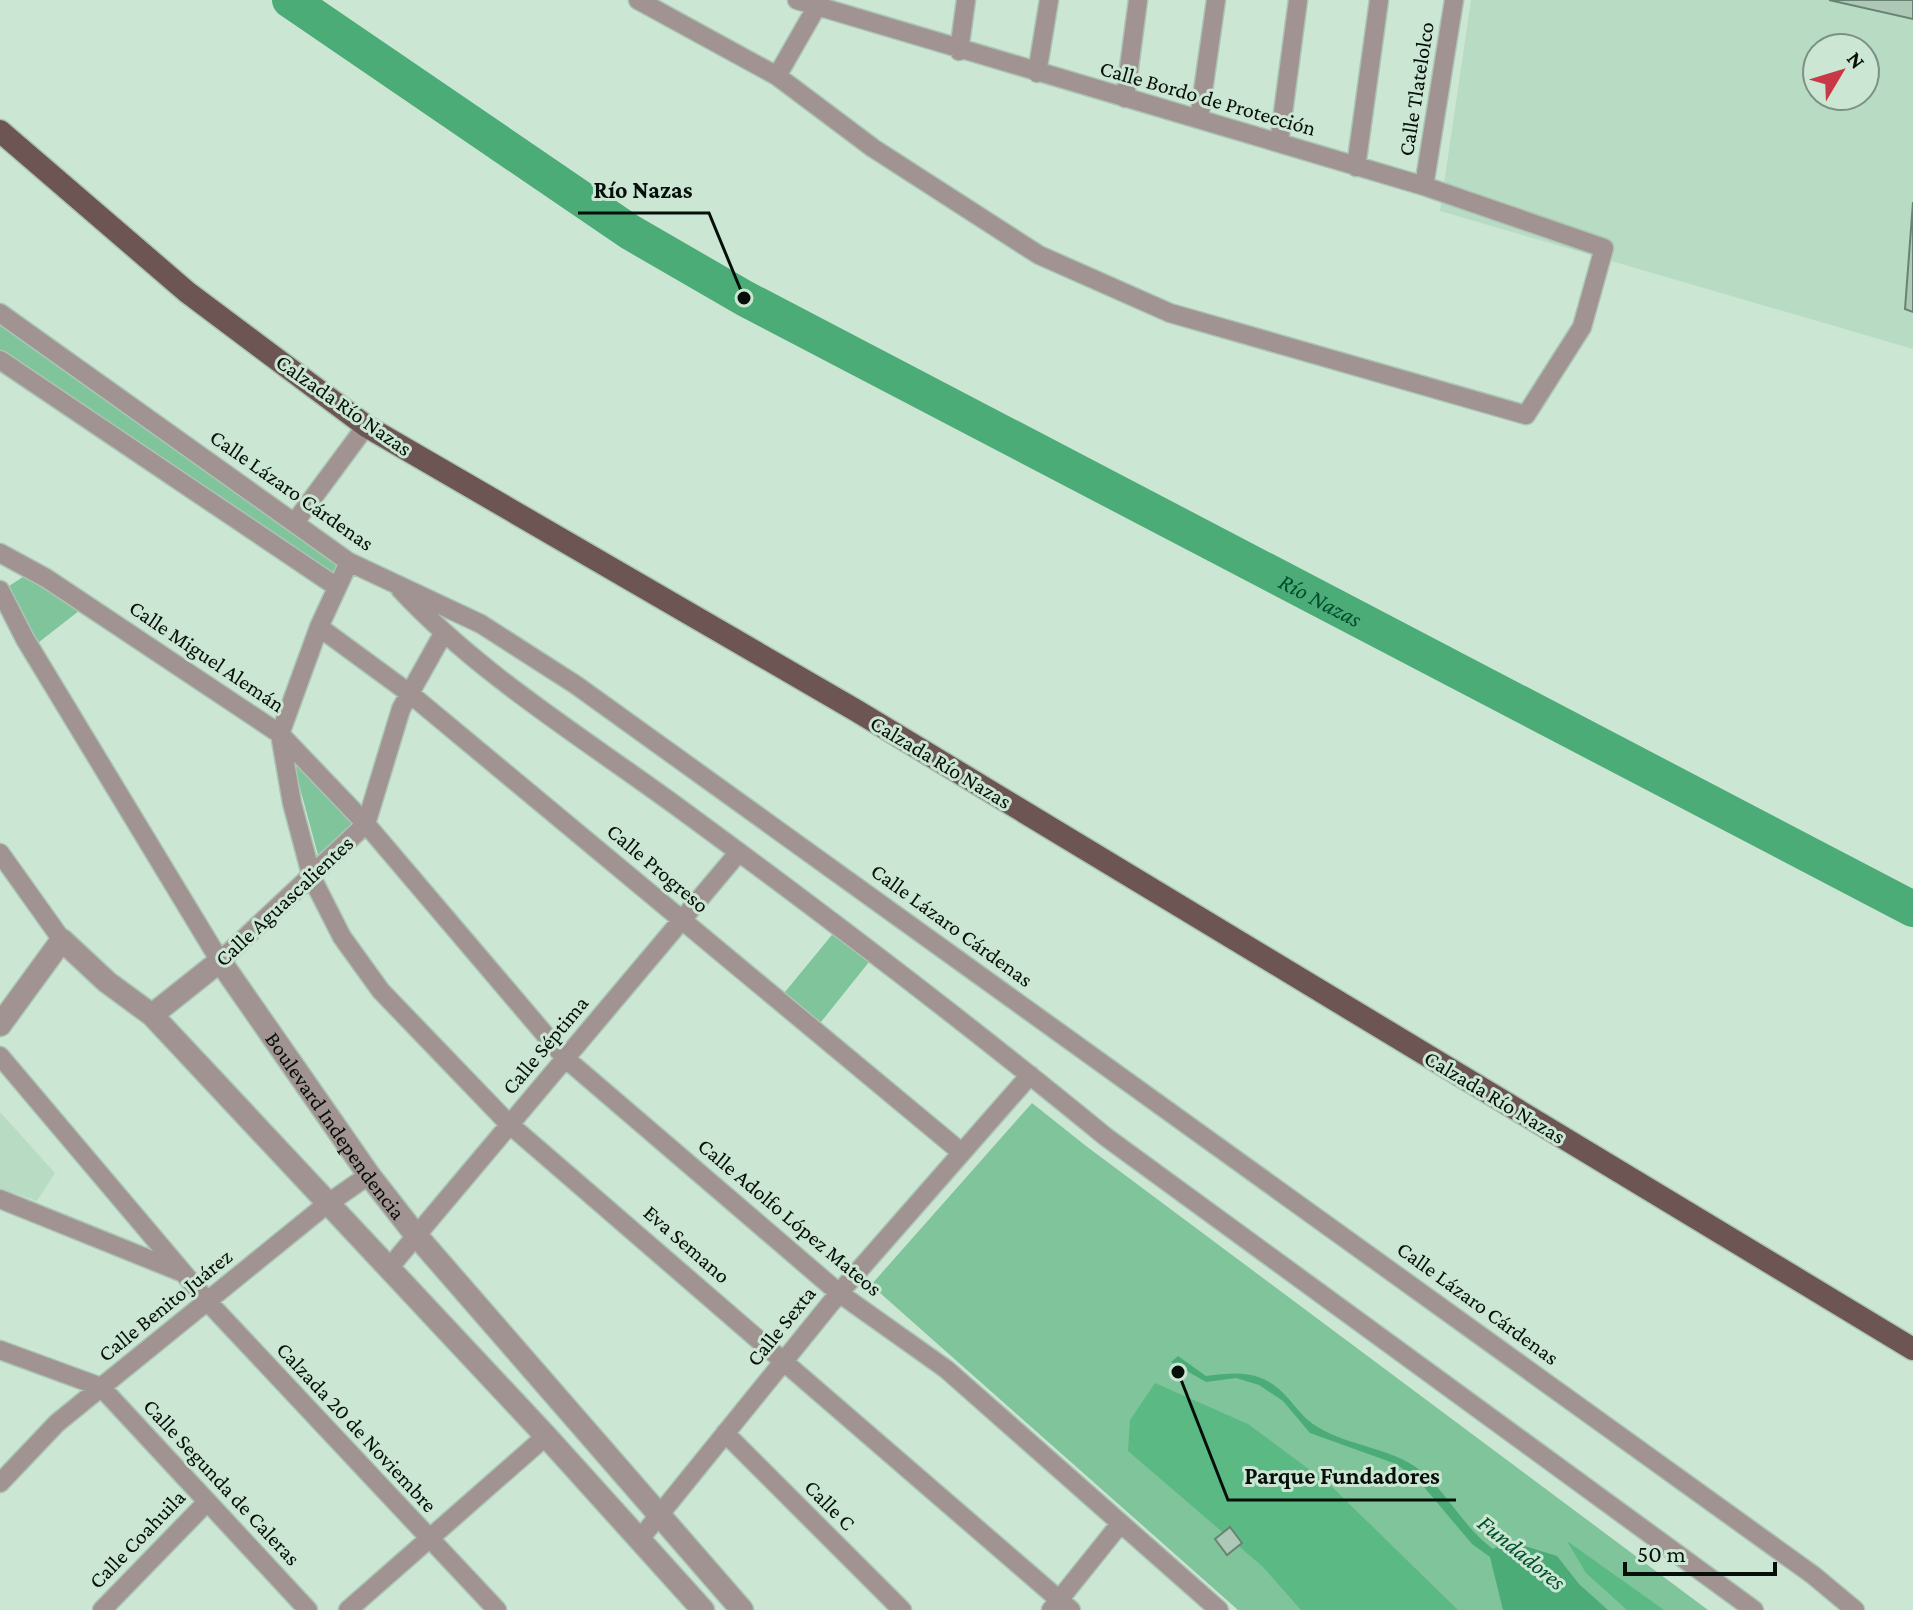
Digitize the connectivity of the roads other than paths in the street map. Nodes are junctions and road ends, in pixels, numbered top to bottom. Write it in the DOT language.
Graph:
graph roads {
  1 [pos="638,0"];
  2 [pos="797,0"];
  3 [pos="966,0"];
  4 [pos="1049,0"];
  5 [pos="1138,0"];
  6 [pos="1216,0"];
  7 [pos="1298,0"];
  8 [pos="1379,0"];
  9 [pos="1454,0"];
  10 [pos="853,7"];
  11 [pos="816,8"];
  12 [pos="959,51"];
  13 [pos="1037,73"];
  14 [pos="777,76"];
  15 [pos="1125,98"];
  16 [pos="1199,119"];
  17 [pos="0,131"];
  18 [pos="1279,143"];
  19 [pos="1356,167"];
  20 [pos="1424,186"];
  21 [pos="0,313"];
  22 [pos="0,360"];
  23 [pos="366,426"];
  24 [pos="295,522"];
  25 [pos="0,553"];
  26 [pos="349,562"];
  27 [pos="337,587"];
  28 [pos="398,587"];
  29 [pos="0,590"];
  30 [pos="319,627"];
  31 [pos="443,634"];
  32 [pos="409,693"];
  33 [pos="280,734"];
  34 [pos="366,824"];
  35 [pos="739,852"];
  36 [pos="0,853"];
  37 [pos="312,878"];
  38 [pos="682,919"];
  39 [pos="62,940"];
  40 [pos="220,961"];
  41 [pos="152,1015"];
  42 [pos="0,1025"];
  43 [pos="0,1056"];
  44 [pos="565,1058"];
  45 [pos="1030,1075"];
  46 [pos="509,1124"];
  47 [pos="961,1152"];
  48 [pos="369,1175"];
  49 [pos="0,1199"];
  50 [pos="327,1204"];
  51 [pos="415,1234"];
  52 [pos="389,1268"];
  53 [pos="184,1273"];
  54 [pos="839,1293"];
  55 [pos="208,1302"];
  56 [pos="1913,1349"];
  57 [pos="0,1350"];
  58 [pos="785,1360"];
  59 [pos="101,1387"];
  60 [pos="725,1433"];
  61 [pos="546,1436"];
  62 [pos="0,1483"];
  63 [pos="207,1502"];
  64 [pos="658,1517"];
  65 [pos="1120,1524"];
  66 [pos="429,1540"];
  67 [pos="639,1540"];
  68 [pos="735,1602"];
  69 [pos="1061,1607"];
  70 [pos="102,1610"];
  71 [pos="308,1610"];
  72 [pos="348,1610"];
  73 [pos="497,1610"];
  74 [pos="703,1610"];
  75 [pos="711,1610"];
  76 [pos="902,1610"];
  77 [pos="1219,1610"];
  78 [pos="1754,1610"];
  79 [pos="1855,1610"];
  1 -- 14 [label="street"];
  2 -- 11 [label="street, Calle Bordo de Protección"];
  3 -- 12 [label="street"];
  4 -- 13 [label="street"];
  5 -- 15 [label="street"];
  6 -- 16 [label="street"];
  7 -- 18 [label="street"];
  8 -- 19 [label="street"];
  9 -- 20 [label="street, Calle Tlatelolco"];
  10 -- 11 [label="street, Calle Bordo de Protección"];
  10 -- 12 [label="street, Calle Bordo de Protección"];
  11 -- 14 [label="street"];
  12 -- 13 [label="street, Calle Bordo de Protección"];
  13 -- 15 [label="street, Calle Bordo de Protección"];
  14 -- 20 [label="street, Calle Bordo de Protección"];
  15 -- 16 [label="street, Calle Bordo de Protección"];
  16 -- 18 [label="street, Calle Bordo de Protección"];
  17 -- 23 [label="main road, Calzada Río Nazas"];
  18 -- 19 [label="street, Calle Bordo de Protección"];
  19 -- 20 [label="street, Calle Bordo de Protección"];
  21 -- 24 [label="street, Calle Lázaro Cárdenas"];
  22 -- 27 [label="street"];
  23 -- 24 [label="street"];
  23 -- 56 [label="main road, Calzada Río Nazas"];
  24 -- 26 [label="street, Calle Lázaro Cárdenas"];
  25 -- 33 [label="street, Calle Miguel Alemán"];
  26 -- 27 [label="street"];
  26 -- 28 [label="street, Calle Lázaro Cárdenas"];
  27 -- 30 [label="street"];
  28 -- 31 [label="street"];
  28 -- 79 [label="street, Calle Lázaro Cárdenas"];
  29 -- 40 [label="street, Boulevard Independencia"];
  30 -- 32 [label="street, Calle Progreso"];
  30 -- 33 [label="street"];
  31 -- 32 [label="street, Calle Aguascalientes"];
  31 -- 35 [label="street"];
  32 -- 34 [label="street, Calle Aguascalientes"];
  32 -- 38 [label="street, Calle Progreso"];
  33 -- 34 [label="street, Calle Miguel Alemán"];
  33 -- 37 [label="street, Eva Semano"];
  34 -- 37 [label="street, Calle Aguascalientes"];
  34 -- 44 [label="street, Calle Adolfo López Mateos"];
  35 -- 38 [label="street, Calle Séptima"];
  35 -- 45 [label="street"];
  36 -- 39 [label="street"];
  37 -- 40 [label="street, Calle Aguascalientes"];
  37 -- 46 [label="street, Eva Semano"];
  38 -- 44 [label="street, Calle Séptima"];
  38 -- 47 [label="street, Calle Progreso"];
  39 -- 41 [label="street"];
  39 -- 42 [label="street"];
  40 -- 41 [label="street, Calle Aguascalientes"];
  40 -- 48 [label="street, Boulevard Independencia"];
  41 -- 50 [label="street"];
  43 -- 53 [label="street, Calzada 20 de Noviembre"];
  44 -- 46 [label="street, Calle Séptima"];
  44 -- 54 [label="street, Calle Adolfo López Mateos"];
  45 -- 47 [label="street, Calle Sexta"];
  45 -- 78 [label="street"];
  46 -- 51 [label="street, Calle Séptima"];
  46 -- 58 [label="street, Eva Semano"];
  47 -- 54 [label="street, Calle Sexta"];
  48 -- 50 [label="street, Calle Benito Juárez"];
  48 -- 51 [label="street, Boulevard Independencia"];
  49 -- 53 [label="street, Calzada 20 de Noviembre"];
  50 -- 52 [label="street"];
  50 -- 55 [label="street, Calle Benito Juárez"];
  51 -- 52 [label="street, Calle Séptima"];
  51 -- 64 [label="street, Boulevard Independencia"];
  52 -- 61 [label="street"];
  53 -- 55 [label="street, Calzada 20 de Noviembre"];
  54 -- 58 [label="street, Calle Sexta"];
  54 -- 65 [label="street, Calle Adolfo López Mateos"];
  55 -- 59 [label="street, Calle Benito Juárez"];
  55 -- 66 [label="street, Calzada 20 de Noviembre"];
  57 -- 59 [label="street"];
  58 -- 60 [label="street, Calle Sexta"];
  58 -- 69 [label="street, Eva Semano"];
  59 -- 62 [label="street, Calle Benito Juárez"];
  59 -- 63 [label="street, Calle Segunda de Caleras"];
  60 -- 64 [label="street, Calle Sexta"];
  60 -- 76 [label="street, Calle C"];
  61 -- 66 [label="street"];
  61 -- 67 [label="street"];
  63 -- 70 [label="street, Calle Coahuila"];
  63 -- 71 [label="street, Calle Segunda de Caleras"];
  64 -- 67 [label="street, Calle Sexta"];
  64 -- 68 [label="street, Boulevard Independencia"];
  65 -- 69 [label="street"];
  65 -- 77 [label="street, Calle Adolfo López Mateos"];
  66 -- 72 [label="street"];
  66 -- 73 [label="street, Calzada 20 de Noviembre"];
  67 -- 74 [label="street"];
  68 -- 75 [label="street"];
}
